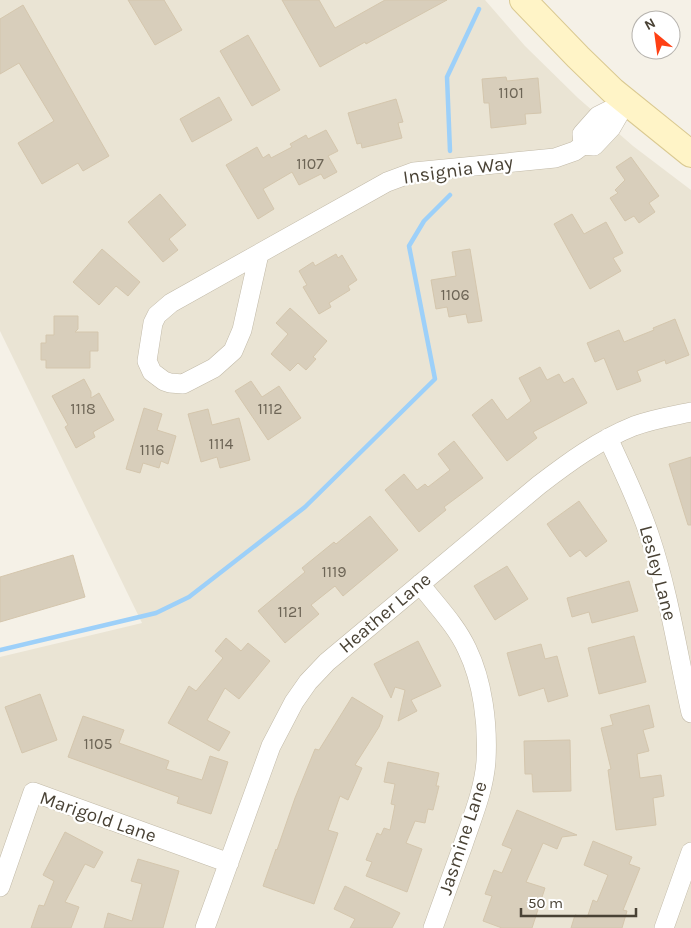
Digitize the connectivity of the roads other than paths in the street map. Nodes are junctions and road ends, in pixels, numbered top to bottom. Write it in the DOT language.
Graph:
graph roads {
  1 [pos="523,0"];
  2 [pos="626,102"];
  3 [pos="691,154"];
  4 [pos="259,254"];
  5 [pos="691,412"];
  6 [pos="608,438"];
  7 [pos="420,584"];
  8 [pos="691,713"];
  9 [pos="691,852"];
  10 [pos="229,863"];
  11 [pos="0,887"];
  12 [pos="205,928"];
  13 [pos="433,928"];
  14 [pos="664,928"];
  1 -- 2 [label="main road"];
  2 -- 3 [label="main road"];
  2 -- 4 [label="street, Insignia Way"];
  4 -- 4 [label="street, Insignia Way"];
  5 -- 6 [label="street, Heather Lane"];
  6 -- 7 [label="street, Heather Lane"];
  6 -- 8 [label="street, Lesley Lane"];
  7 -- 10 [label="street, Heather Lane"];
  7 -- 13 [label="street, Jasmine Lane"];
  9 -- 14 [label="street"];
  10 -- 11 [label="street, Marigold Lane"];
  10 -- 12 [label="street, Heather Lane"];
}
